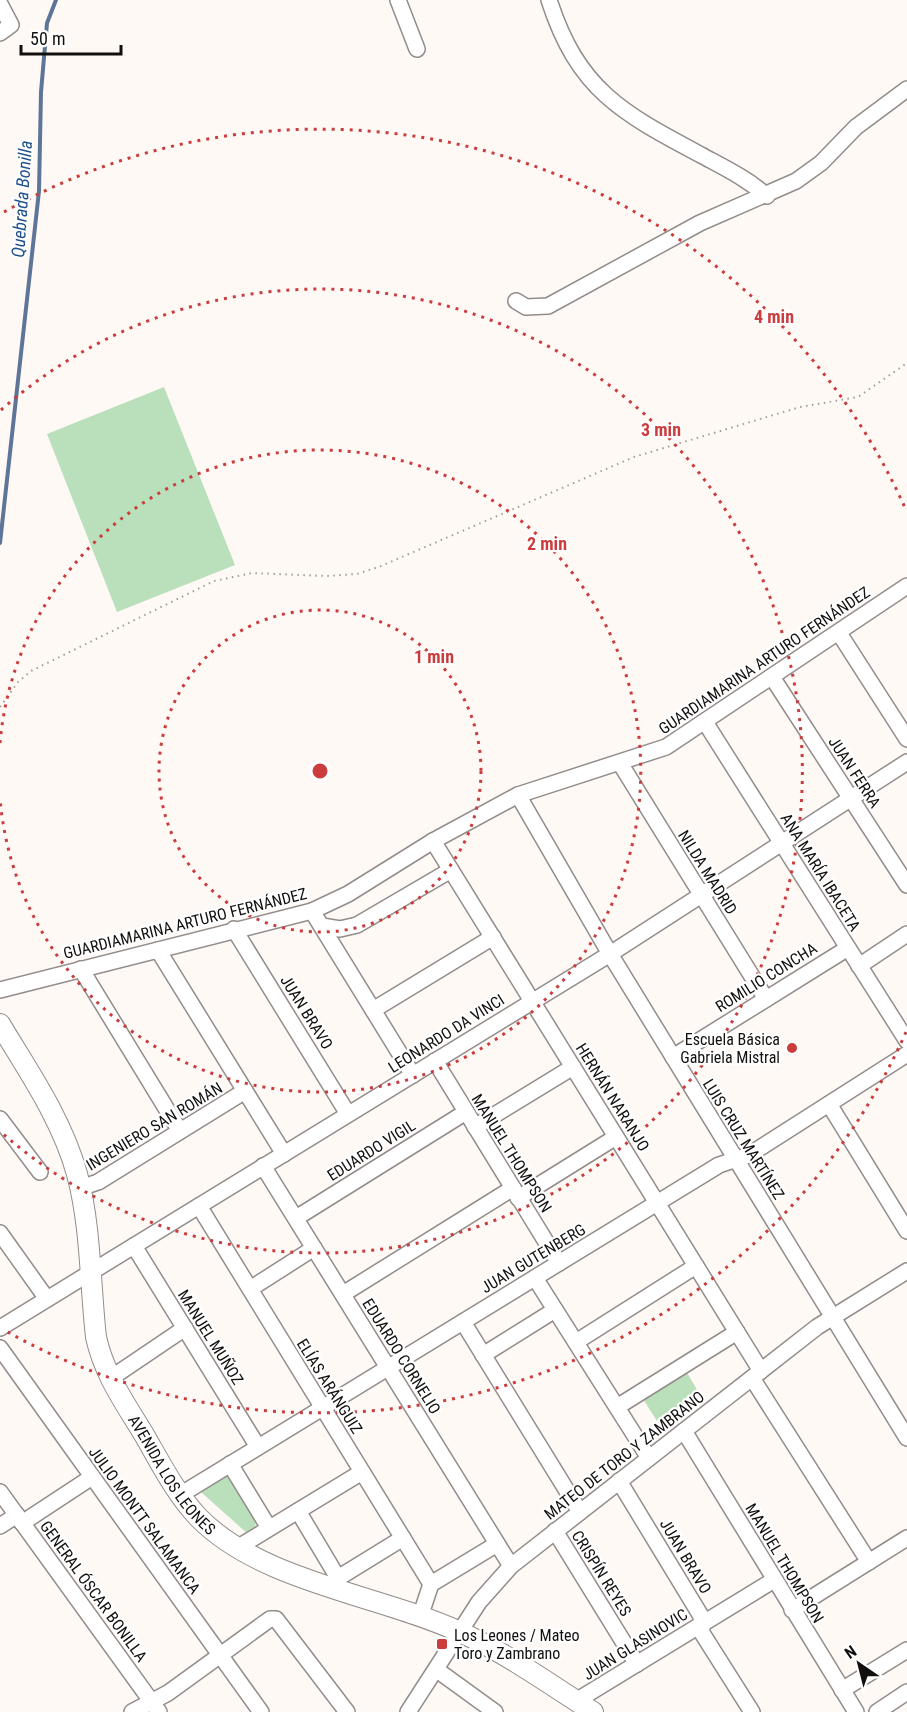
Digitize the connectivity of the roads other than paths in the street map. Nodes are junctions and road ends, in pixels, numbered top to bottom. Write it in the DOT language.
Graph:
graph roads {
  1 [pos="398,0"];
  2 [pos="549,0"];
  3 [pos="0,4"];
  4 [pos="6,29"];
  5 [pos="417,49"];
  6 [pos="907,88"];
  7 [pos="767,196"];
  8 [pos="516,301"];
  9 [pos="906,588"];
  10 [pos="839,633"];
  11 [pos="772,677"];
  12 [pos="705,722"];
  13 [pos="907,739"];
  14 [pos="907,762"];
  15 [pos="620,764"];
  16 [pos="518,795"];
  17 [pos="850,798"];
  18 [pos="434,841"];
  19 [pos="782,843"];
  20 [pos="451,870"];
  21 [pos="907,885"];
  22 [pos="701,895"];
  23 [pos="312,911"];
  24 [pos="322,926"];
  25 [pos="234,929"];
  26 [pos="907,934"];
  27 [pos="493,937"];
  28 [pos="848,948"];
  29 [pos="158,950"];
  30 [pos="610,954"];
  31 [pos="859,966"];
  32 [pos="81,969"];
  33 [pos="0,990"];
  34 [pos="766,999"];
  35 [pos="532,1001"];
  36 [pos="374,1010"];
  37 [pos="0,1024"];
  38 [pos="907,1041"];
  39 [pos="907,1054"];
  40 [pos="673,1057"];
  41 [pos="435,1061"];
  42 [pos="573,1067"];
  43 [pos="413,1075"];
  44 [pos="245,1091"];
  45 [pos="829,1104"];
  46 [pos="466,1112"];
  47 [pos="348,1114"];
  48 [pos="0,1119"];
  49 [pos="475,1127"];
  50 [pos="180,1131"];
  51 [pos="616,1137"];
  52 [pos="284,1154"];
  53 [pos="736,1159"];
  54 [pos="263,1166"];
  55 [pos="40,1172"];
  56 [pos="80,1188"];
  57 [pos="516,1193"];
  58 [pos="657,1203"];
  59 [pos="199,1206"];
  60 [pos="296,1218"];
  61 [pos="907,1231"];
  62 [pos="0,1233"];
  63 [pos="134,1246"];
  64 [pos="314,1248"];
  65 [pos="559,1263"];
  66 [pos="696,1266"];
  67 [pos="907,1271"];
  68 [pos="89,1275"];
  69 [pos="535,1278"];
  70 [pos="249,1289"];
  71 [pos="343,1294"];
  72 [pos="47,1299"];
  73 [pos="555,1310"];
  74 [pos="832,1316"];
  75 [pos="463,1322"];
  76 [pos="0,1328"];
  77 [pos="185,1328"];
  78 [pos="737,1332"];
  79 [pos="576,1342"];
  80 [pos="0,1348"];
  81 [pos="483,1355"];
  82 [pos="388,1367"];
  83 [pos="756,1375"];
  84 [pos="111,1378"];
  85 [pos="322,1407"];
  86 [pos="616,1407"];
  87 [pos="684,1431"];
  88 [pos="907,1438"];
  89 [pos="258,1447"];
  90 [pos="649,1458"];
  91 [pos="230,1464"];
  92 [pos="362,1472"];
  93 [pos="92,1477"];
  94 [pos="619,1481"];
  95 [pos="0,1492"];
  96 [pos="180,1495"];
  97 [pos="298,1510"];
  98 [pos="580,1512"];
  99 [pos="20,1519"];
  100 [pos="0,1526"];
  101 [pos="269,1528"];
  102 [pos="555,1532"];
  103 [pos="403,1538"];
  104 [pos="907,1538"];
  105 [pos="497,1544"];
  106 [pos="237,1548"];
  107 [pos="869,1562"];
  108 [pos="511,1566"];
  109 [pos="774,1580"];
  110 [pos="337,1583"];
  111 [pos="431,1584"];
  112 [pos="792,1610"];
  113 [pos="420,1617"];
  114 [pos="702,1624"];
  115 [pos="460,1632"];
  116 [pos="907,1650"];
  117 [pos="220,1656"];
  118 [pos="637,1664"];
  119 [pos="437,1670"];
  120 [pos="842,1690"];
  121 [pos="907,1692"];
  122 [pos="155,1707"];
  123 [pos="585,1707"];
  124 [pos="132,1712"];
  125 [pos="261,1712"];
  126 [pos="347,1712"];
  127 [pos="408,1712"];
  128 [pos="495,1712"];
  129 [pos="752,1712"];
  130 [pos="856,1712"];
  131 [pos="877,1712"];
  1 -- 5 [label="street"];
  2 -- 7 [label="street"];
  3 -- 4 [label="street"];
  6 -- 7 [label="street"];
  7 -- 8 [label="street"];
  9 -- 10 [label="street, GUARDIAMARINA ARTURO FERNÁNDEZ"];
  10 -- 11 [label="street, GUARDIAMARINA ARTURO FERNÁNDEZ"];
  10 -- 13 [label="street"];
  11 -- 12 [label="street, GUARDIAMARINA ARTURO FERNÁNDEZ"];
  11 -- 17 [label="street, JUAN FERRA"];
  12 -- 15 [label="street, GUARDIAMARINA ARTURO FERNÁNDEZ"];
  12 -- 19 [label="street, ANA MARÍA IBACETA"];
  14 -- 17 [label="street, LEONARDO DA VINCI"];
  15 -- 16 [label="street, GUARDIAMARINA ARTURO FERNÁNDEZ"];
  15 -- 22 [label="street, NILDA MADRID"];
  16 -- 18 [label="street, GUARDIAMARINA ARTURO FERNÁNDEZ"];
  16 -- 30 [label="street, LUIS CRUZ MARTÍNEZ"];
  17 -- 19 [label="street, LEONARDO DA VINCI"];
  17 -- 21 [label="street, JUAN FERRA"];
  18 -- 20 [label="street, HERNÁN NARANJO"];
  18 -- 23 [label="street, GUARDIAMARINA ARTURO FERNÁNDEZ"];
  19 -- 22 [label="street, LEONARDO DA VINCI"];
  19 -- 28 [label="street, ANA MARÍA IBACETA"];
  20 -- 24 [label="street"];
  20 -- 27 [label="street, HERNÁN NARANJO"];
  22 -- 30 [label="street, LEONARDO DA VINCI"];
  22 -- 34 [label="street, NILDA MADRID"];
  23 -- 24 [label="street"];
  23 -- 25 [label="street, GUARDIAMARINA ARTURO FERNÁNDEZ"];
  24 -- 36 [label="street"];
  25 -- 29 [label="street, GUARDIAMARINA ARTURO FERNÁNDEZ"];
  25 -- 47 [label="street, JUAN BRAVO"];
  26 -- 31 [label="street"];
  27 -- 35 [label="street, HERNÁN NARANJO"];
  27 -- 36 [label="street"];
  28 -- 31 [label="street, ANA MARÍA IBACETA"];
  28 -- 34 [label="street, ROMILIO CONCHA"];
  29 -- 32 [label="street, GUARDIAMARINA ARTURO FERNÁNDEZ"];
  29 -- 44 [label="street"];
  30 -- 35 [label="street, LEONARDO DA VINCI"];
  30 -- 40 [label="street, LUIS CRUZ MARTÍNEZ"];
  31 -- 38 [label="street, ANA MARÍA IBACETA"];
  32 -- 33 [label="street, GUARDIAMARINA ARTURO FERNÁNDEZ"];
  32 -- 50 [label="street"];
  34 -- 40 [label="street, ROMILIO CONCHA"];
  35 -- 41 [label="street, LEONARDO DA VINCI"];
  35 -- 42 [label="street, HERNÁN NARANJO"];
  36 -- 43 [label="street"];
  37 -- 56 [label="main road, AVENIDA LOS LEONES"];
  39 -- 45 [label="street, JUAN GUTENBERG"];
  40 -- 53 [label="street, LUIS CRUZ MARTÍNEZ"];
  41 -- 43 [label="street, LEONARDO DA VINCI"];
  41 -- 46 [label="street, MANUEL THOMPSON"];
  42 -- 49 [label="street"];
  42 -- 51 [label="street, HERNÁN NARANJO"];
  43 -- 47 [label="street, LEONARDO DA VINCI"];
  44 -- 50 [label="street, INGENIERO SAN ROMÁN"];
  44 -- 52 [label="street"];
  45 -- 53 [label="street, JUAN GUTENBERG"];
  45 -- 61 [label="street"];
  46 -- 49 [label="street, MANUEL THOMPSON"];
  46 -- 60 [label="street, EDUARDO VIGIL"];
  47 -- 52 [label="street, LEONARDO DA VINCI"];
  48 -- 55 [label="street"];
  49 -- 57 [label="street, MANUEL THOMPSON"];
  50 -- 56 [label="street, INGENIERO SAN ROMÁN"];
  51 -- 57 [label="street"];
  51 -- 58 [label="street, HERNÁN NARANJO"];
  52 -- 54 [label="street, LEONARDO DA VINCI"];
  53 -- 58 [label="street, JUAN GUTENBERG"];
  53 -- 74 [label="street, LUIS CRUZ MARTÍNEZ"];
  54 -- 59 [label="street, LEONARDO DA VINCI"];
  54 -- 60 [label="street, EDUARDO CORNELIO"];
  56 -- 68 [label="main road, AVENIDA LOS LEONES"];
  57 -- 65 [label="street, MANUEL THOMPSON"];
  57 -- 71 [label="street"];
  58 -- 65 [label="street, JUAN GUTENBERG"];
  58 -- 66 [label="street, HERNÁN NARANJO"];
  59 -- 63 [label="street, LEONARDO DA VINCI"];
  59 -- 70 [label="street, ELÍAS ARÁNGUIZ"];
  60 -- 64 [label="street, EDUARDO CORNELIO"];
  62 -- 72 [label="street"];
  63 -- 68 [label="street, LEONARDO DA VINCI"];
  63 -- 77 [label="street, MANUEL MUÑOZ"];
  64 -- 70 [label="street"];
  64 -- 71 [label="street, EDUARDO CORNELIO"];
  65 -- 69 [label="street, JUAN GUTENBERG"];
  66 -- 78 [label="street, HERNÁN NARANJO"];
  66 -- 79 [label="street"];
  67 -- 74 [label="street, MATEO DE TORO Y ZAMBRANO"];
  68 -- 72 [label="street, LEONARDO DA VINCI"];
  68 -- 84 [label="main road, AVENIDA LOS LEONES"];
  69 -- 73 [label="street"];
  69 -- 75 [label="street, JUAN GUTENBERG"];
  70 -- 85 [label="street, ELÍAS ARÁNGUIZ"];
  71 -- 82 [label="street, EDUARDO CORNELIO"];
  72 -- 76 [label="street, LEONARDO DA VINCI"];
  73 -- 79 [label="street"];
  73 -- 81 [label="street"];
  74 -- 83 [label="street, MATEO DE TORO Y ZAMBRANO"];
  74 -- 88 [label="street, LUIS CRUZ MARTÍNEZ"];
  75 -- 81 [label="street"];
  75 -- 82 [label="street, JUAN GUTENBERG"];
  77 -- 84 [label="street"];
  77 -- 89 [label="street, MANUEL MUÑOZ"];
  78 -- 83 [label="street, HERNÁN NARANJO"];
  78 -- 86 [label="street, MATEO DE TORO Y ZAMBRANO"];
  79 -- 86 [label="street"];
  80 -- 93 [label="street, JULIO MONTT SALAMANCA"];
  81 -- 98 [label="street"];
  82 -- 85 [label="street, JUAN GUTENBERG"];
  82 -- 105 [label="street, EDUARDO CORNELIO"];
  83 -- 87 [label="street, MATEO DE TORO Y ZAMBRANO"];
  83 -- 107 [label="street, HERNÁN NARANJO"];
  84 -- 96 [label="main road, AVENIDA LOS LEONES"];
  85 -- 89 [label="street, JUAN GUTENBERG"];
  85 -- 92 [label="street, ELÍAS ARÁNGUIZ"];
  86 -- 90 [label="street"];
  87 -- 90 [label="street, MATEO DE TORO Y ZAMBRANO"];
  87 -- 109 [label="street, MANUEL THOMPSON"];
  89 -- 91 [label="street, JUAN GUTENBERG"];
  90 -- 94 [label="street, MATEO DE TORO Y ZAMBRANO"];
  91 -- 96 [label="street, JUAN GUTENBERG"];
  91 -- 101 [label="street"];
  92 -- 97 [label="street"];
  92 -- 103 [label="street, ELÍAS ARÁNGUIZ"];
  93 -- 99 [label="street"];
  93 -- 117 [label="street, JULIO MONTT SALAMANCA"];
  94 -- 98 [label="street, MATEO DE TORO Y ZAMBRANO"];
  94 -- 114 [label="street, JUAN BRAVO"];
  95 -- 99 [label="street, GENERAL ÓSCAR BONILLA"];
  96 -- 106 [label="main road, AVENIDA LOS LEONES"];
  97 -- 101 [label="street"];
  97 -- 110 [label="street"];
  98 -- 102 [label="street, MATEO DE TORO Y ZAMBRANO"];
  99 -- 100 [label="street"];
  99 -- 122 [label="street, GENERAL ÓSCAR BONILLA"];
  101 -- 106 [label="street"];
  102 -- 108 [label="street, MATEO DE TORO Y ZAMBRANO"];
  102 -- 118 [label="street, CRISPÍN REYES"];
  103 -- 110 [label="street"];
  103 -- 111 [label="street, ELÍAS ARÁNGUIZ"];
  104 -- 107 [label="street"];
  105 -- 108 [label="street, EDUARDO CORNELIO"];
  105 -- 111 [label="street"];
  106 -- 110 [label="main road, AVENIDA LOS LEONES"];
  107 -- 112 [label="street"];
  108 -- 115 [label="street, MATEO DE TORO Y ZAMBRANO"];
  109 -- 112 [label="street, MANUEL THOMPSON"];
  109 -- 114 [label="street, JUAN GLASINOVIC"];
  110 -- 113 [label="main road, AVENIDA LOS LEONES"];
  111 -- 113 [label="street"];
  112 -- 120 [label="street, MANUEL THOMPSON"];
  113 -- 115 [label="main road, AVENIDA LOS LEONES"];
  114 -- 118 [label="street, JUAN GLASINOVIC"];
  114 -- 129 [label="street, JUAN BRAVO"];
  115 -- 119 [label="street, MATEO DE TORO Y ZAMBRANO"];
  115 -- 123 [label="main road, AVENIDA LOS LEONES"];
  116 -- 120 [label="street"];
  117 -- 122 [label="street"];
  117 -- 125 [label="street, JULIO MONTT SALAMANCA"];
  117 -- 126 [label="street"];
  118 -- 123 [label="street, JUAN GLASINOVIC"];
  119 -- 127 [label="street, MATEO DE TORO Y ZAMBRANO"];
  119 -- 128 [label="street"];
  120 -- 130 [label="street, MANUEL THOMPSON"];
  121 -- 131 [label="street"];
  122 -- 124 [label="street"];
}
